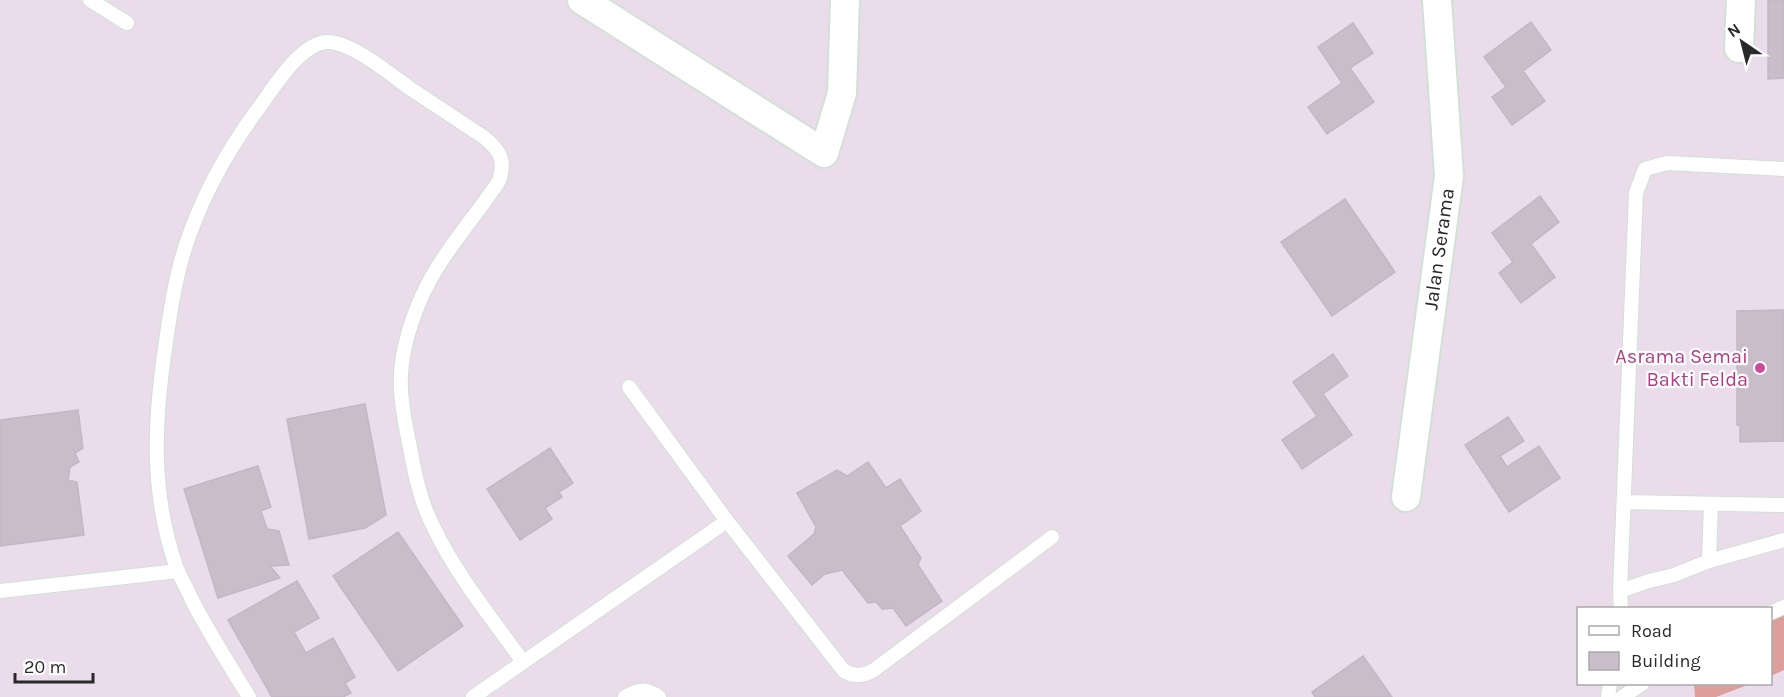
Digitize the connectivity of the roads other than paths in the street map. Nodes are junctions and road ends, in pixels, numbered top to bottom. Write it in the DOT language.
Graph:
graph roads {
  1 [pos="90,0"];
  2 [pos="582,0"];
  3 [pos="845,0"];
  4 [pos="1437,0"];
  5 [pos="1741,0"];
  6 [pos="127,23"];
  7 [pos="1739,48"];
  8 [pos="1784,169"];
  9 [pos="629,387"];
  10 [pos="1406,497"];
  11 [pos="1624,502"];
  12 [pos="1711,504"];
  13 [pos="1784,505"];
  14 [pos="727,521"];
  15 [pos="1052,537"];
  16 [pos="1784,540"];
  17 [pos="1709,561"];
  18 [pos="178,571"];
  19 [pos="0,591"];
  20 [pos="1620,591"];
  21 [pos="1621,607"];
  22 [pos="523,662"];
  23 [pos="1640,685"];
  24 [pos="249,697"];
  25 [pos="473,697"];
  26 [pos="625,697"];
  27 [pos="659,697"];
  28 [pos="1622,697"];
  1 -- 6 [label="lane"];
  2 -- 3 [label="street"];
  4 -- 10 [label="street, Jalan Serama"];
  5 -- 7 [label="street"];
  8 -- 11 [label="lane"];
  9 -- 14 [label="lane"];
  11 -- 12 [label="lane"];
  11 -- 20 [label="lane"];
  12 -- 13 [label="lane"];
  12 -- 17 [label="lane"];
  14 -- 15 [label="lane"];
  14 -- 22 [label="lane"];
  16 -- 17 [label="lane"];
  17 -- 20 [label="lane"];
  18 -- 19 [label="lane"];
  18 -- 22 [label="lane"];
  18 -- 24 [label="lane"];
  20 -- 21 [label="lane"];
  22 -- 25 [label="lane"];
  23 -- 28 [label="lane"];
  26 -- 27 [label="lane"];
}
